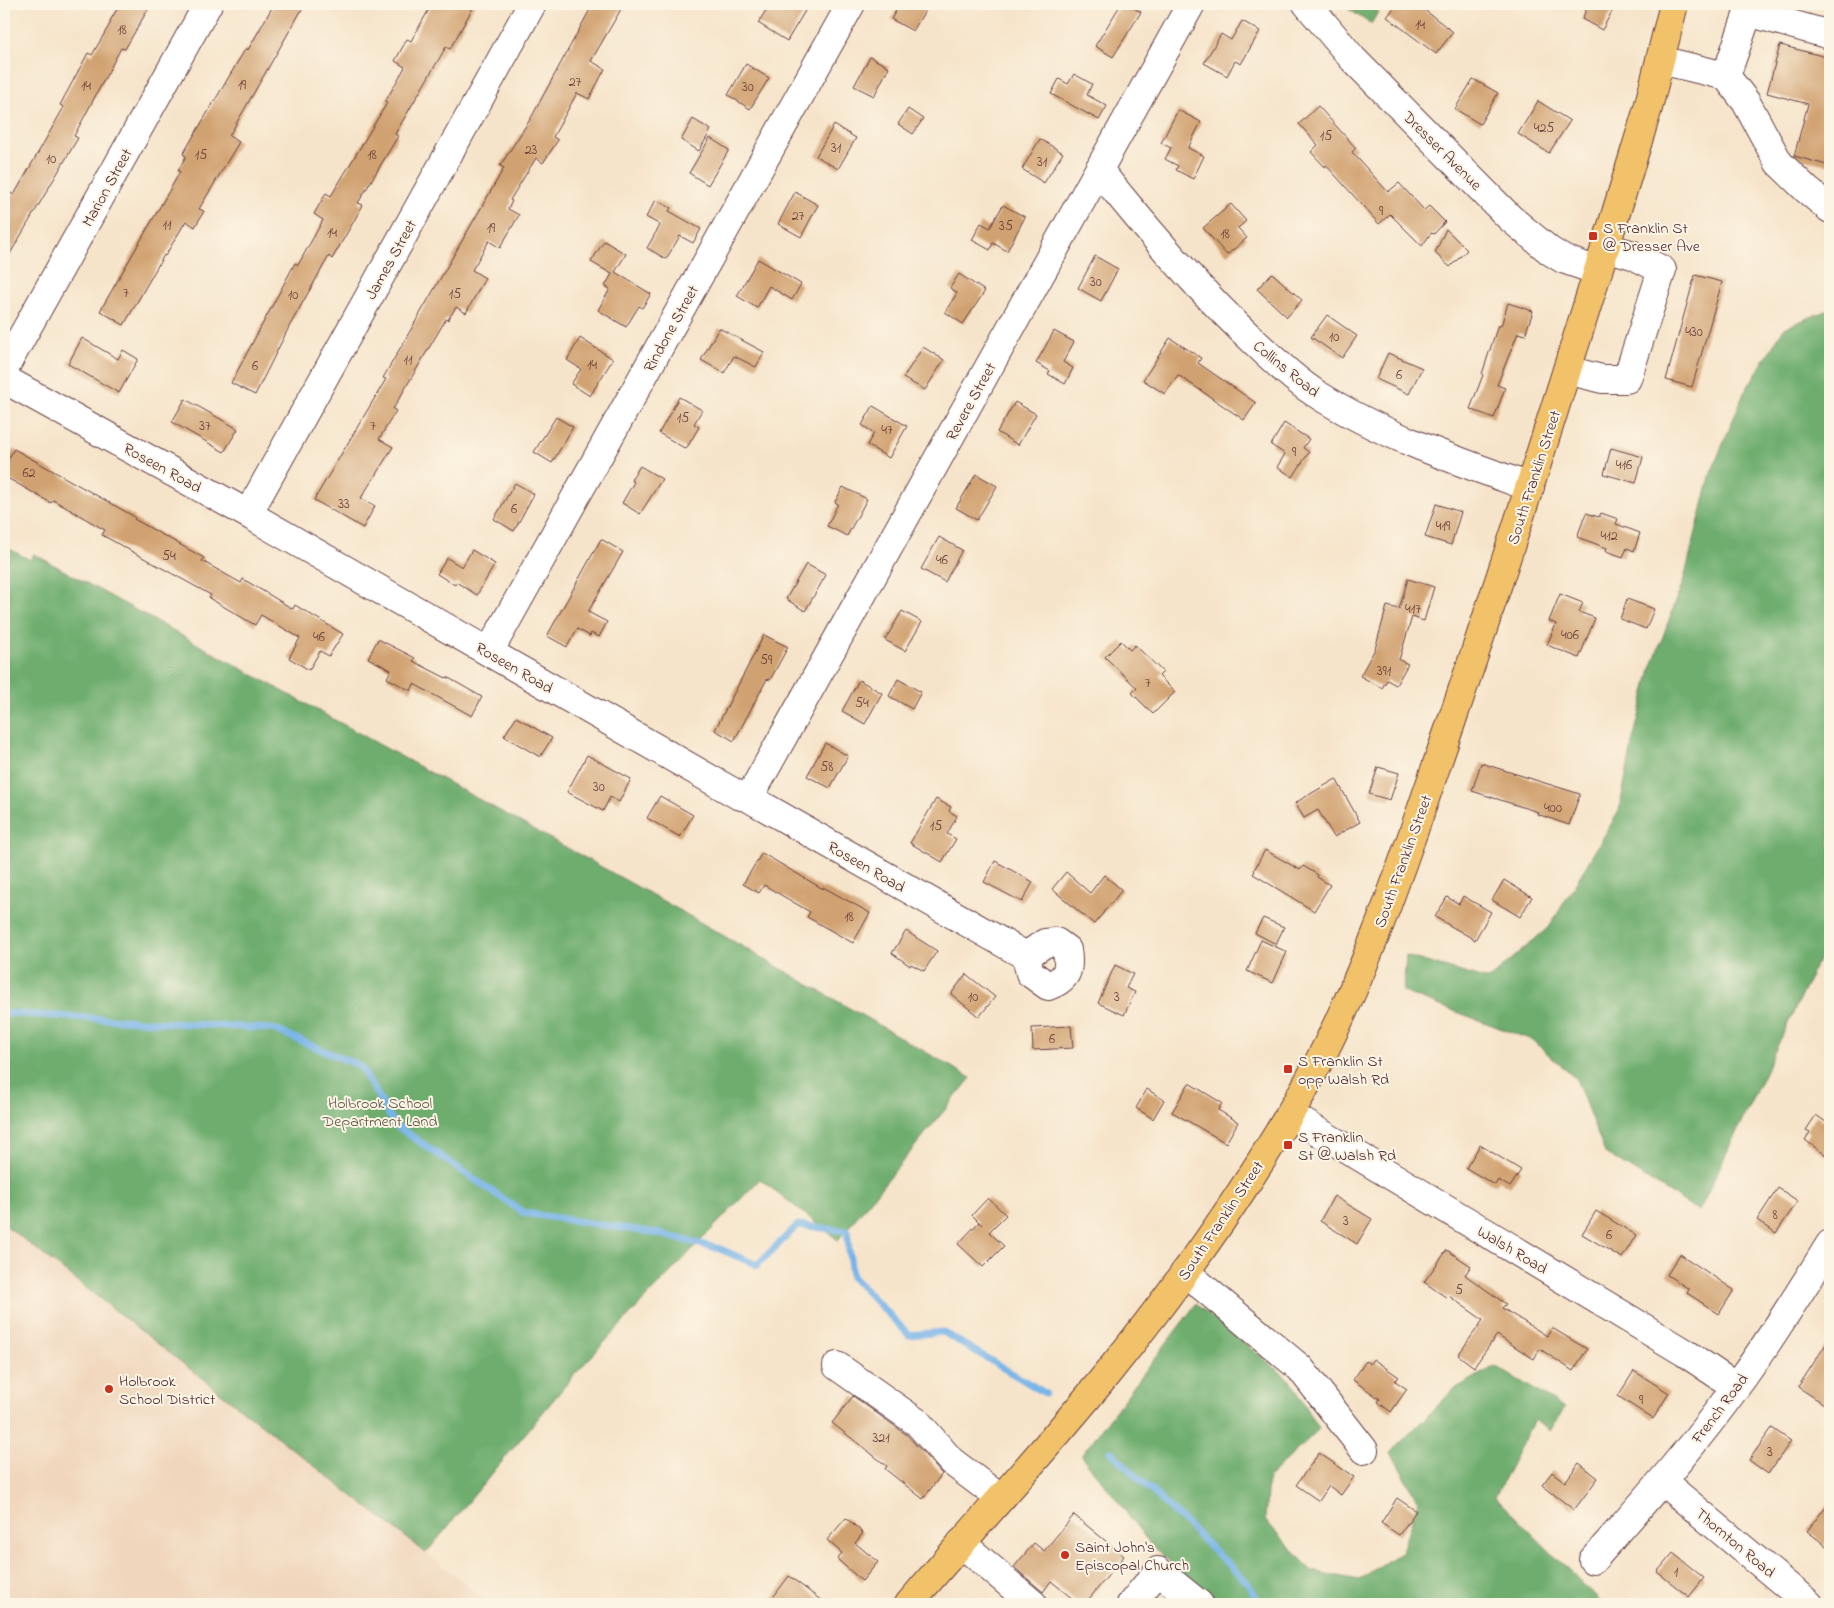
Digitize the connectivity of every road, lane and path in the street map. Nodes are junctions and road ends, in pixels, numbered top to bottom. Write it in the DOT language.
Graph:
graph roads {
  1 [pos="208,4"];
  2 [pos="532,4"];
  3 [pos="851,4"];
  4 [pos="1191,4"];
  5 [pos="1308,4"];
  6 [pos="1674,4"];
  7 [pos="1749,8"];
  8 [pos="1830,35"];
  9 [pos="1660,60"];
  10 [pos="1726,76"];
  11 [pos="1099,170"];
  12 [pos="1830,209"];
  13 [pos="1602,259"];
  14 [pos="4,369"];
  15 [pos="1567,370"];
  16 [pos="4,379"];
  17 [pos="1530,487"];
  18 [pos="248,514"];
  19 [pos="489,652"];
  20 [pos="748,798"];
  21 [pos="1026,956"];
  22 [pos="1289,1114"];
  23 [pos="1830,1244"];
  24 [pos="1185,1272"];
  25 [pos="837,1366"];
  26 [pos="1736,1387"];
  27 [pos="1364,1450"];
  28 [pos="1662,1481"];
  29 [pos="1000,1498"];
  30 [pos="961,1544"];
  31 [pos="1593,1560"];
  32 [pos="909,1604"];
  33 [pos="1033,1604"];
  34 [pos="1131,1604"];
  35 [pos="1199,1604"];
  36 [pos="1809,1604"];
  1 -- 14 [label="street, Marion Street"];
  2 -- 18 [label="street, James Street"];
  3 -- 19 [label="street, Rindone Street"];
  4 -- 11 [label="street, Revere Street"];
  5 -- 13 [label="street, Dresser Avenue"];
  6 -- 9 [label="main road, South Franklin Street"];
  7 -- 8 [label="street"];
  7 -- 10 [label="street"];
  9 -- 10 [label="street"];
  9 -- 13 [label="main road, South Franklin Street"];
  10 -- 12 [label="street"];
  11 -- 17 [label="street, Collins Road"];
  11 -- 20 [label="street, Revere Street"];
  13 -- 15 [label="main road, South Franklin Street"];
  13 -- 15 [label="street, Dresser Avenue"];
  15 -- 17 [label="main road, South Franklin Street"];
  16 -- 18 [label="street, Roseen Road"];
  17 -- 22 [label="main road, South Franklin Street"];
  18 -- 19 [label="street, Roseen Road"];
  19 -- 20 [label="street, Roseen Road"];
  20 -- 21 [label="street, Roseen Road"];
  22 -- 24 [label="main road, South Franklin Street"];
  22 -- 26 [label="street, Walsh Road"];
  23 -- 26 [label="street, French Road"];
  24 -- 27 [label="street"];
  24 -- 29 [label="main road, South Franklin Street"];
  25 -- 29 [label="street"];
  26 -- 28 [label="street, French Road"];
  28 -- 31 [label="street, French Road"];
  28 -- 36 [label="street, Thornton Road"];
  29 -- 30 [label="main road, South Franklin Street"];
  30 -- 32 [label="main road, South Franklin Street"];
  30 -- 33 [label="street"];
  34 -- 35 [label="street"];
}
